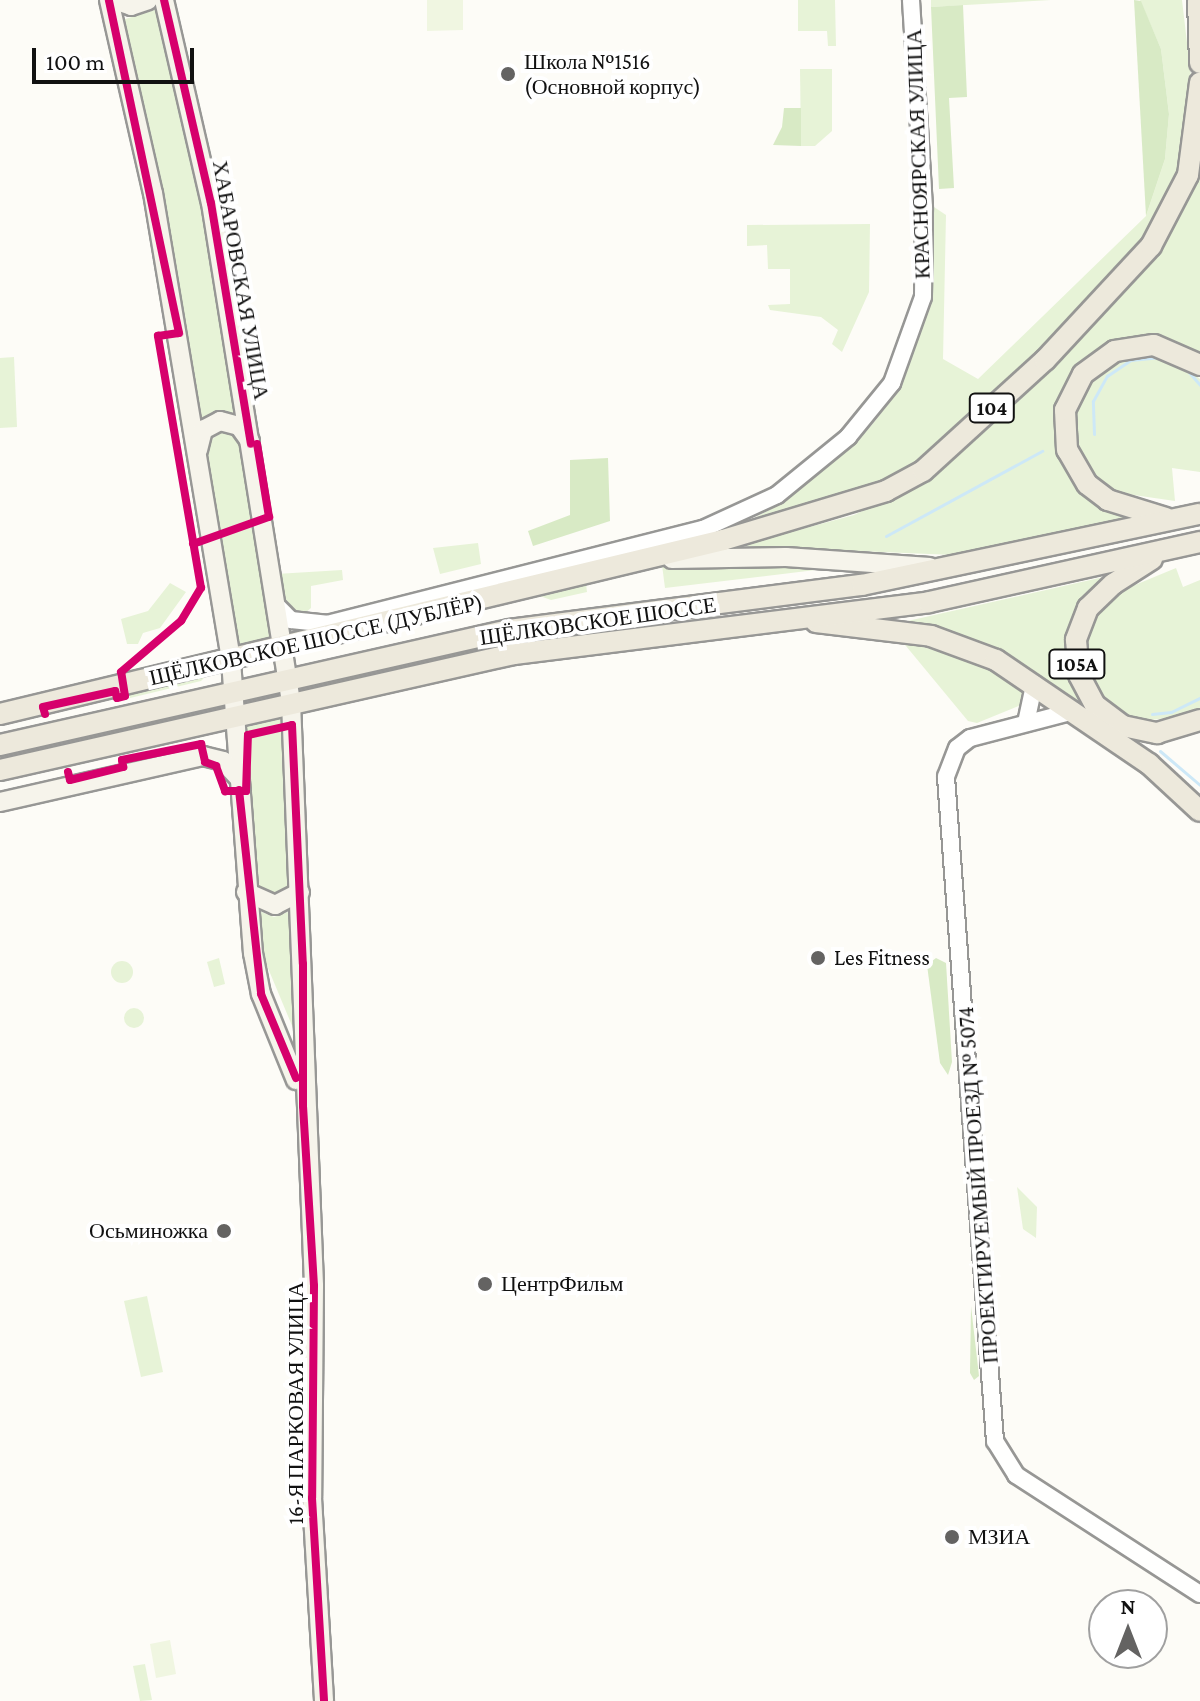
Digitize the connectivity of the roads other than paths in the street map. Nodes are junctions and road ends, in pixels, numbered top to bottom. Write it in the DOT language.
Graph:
graph roads {
  1 [pos="112,0"];
  2 [pos="148,0"];
  3 [pos="164,0"];
  4 [pos="911,0"];
  5 [pos="1198,0"];
  6 [pos="1200,63"];
  7 [pos="1200,83"];
  8 [pos="1200,365"];
  9 [pos="251,444"];
  10 [pos="198,453"];
  11 [pos="1200,514"];
  12 [pos="1174,520"];
  13 [pos="1200,542"];
  14 [pos="1173,549"];
  15 [pos="631,563"];
  16 [pos="953,568"];
  17 [pos="277,606"];
  18 [pos="795,619"];
  19 [pos="284,649"];
  20 [pos="231,661"];
  21 [pos="289,678"];
  22 [pos="1034,684"];
  23 [pos="234,691"];
  24 [pos="291,702"];
  25 [pos="1074,711"];
  26 [pos="0,714"];
  27 [pos="234,715"];
  28 [pos="1200,720"];
  29 [pos="1026,723"];
  30 [pos="0,745"];
  31 [pos="0,770"];
  32 [pos="238,777"];
  33 [pos="0,802"];
  34 [pos="1200,811"];
  35 [pos="246,892"];
  36 [pos="300,892"];
  37 [pos="303,1106"];
  38 [pos="1200,1594"];
  39 [pos="324,1701"];
  1 -- 2 [label="main road"];
  1 -- 10 [label="main road"];
  3 -- 9 [label="main road, ХАБАРОВСКАЯ УЛИЦА"];
  4 -- 17 [label="street, КРАСНОЯРСКАЯ УЛИЦА"];
  5 -- 6 [label="main road"];
  7 -- 15 [label="main road, 104"];
  8 -- 12 [label="main road"];
  9 -- 10 [label="main road"];
  9 -- 17 [label="main road, ХАБАРОВСКАЯ УЛИЦА"];
  10 -- 20 [label="main road"];
  11 -- 12 [label="main road, ЩЁЛКОВСКОЕ ШОССЕ"];
  12 -- 16 [label="main road, ЩЁЛКОВСКОЕ ШОССЕ"];
  13 -- 14 [label="main road, ЩЁЛКОВСКОЕ ШОССЕ"];
  14 -- 18 [label="main road, ЩЁЛКОВСКОЕ ШОССЕ"];
  14 -- 28 [label="main road, 105A"];
  15 -- 16 [label="main road"];
  15 -- 19 [label="main road, ЩЁЛКОВСКОЕ ШОССЕ (ДУБЛЁР)"];
  16 -- 21 [label="main road, ЩЁЛКОВСКОЕ ШОССЕ"];
  17 -- 19 [label="main road, ХАБАРОВСКАЯ УЛИЦА"];
  18 -- 22 [label="main road"];
  18 -- 24 [label="main road, ЩЁЛКОВСКОЕ ШОССЕ"];
  19 -- 20 [label="main road, ЩЁЛКОВСКОЕ ШОССЕ (ДУБЛЁР)"];
  19 -- 21 [label="main road, ХАБАРОВСКАЯ УЛИЦА"];
  20 -- 23 [label="main road"];
  20 -- 26 [label="main road, ЩЁЛКОВСКОЕ ШОССЕ (ДУБЛЁР)"];
  21 -- 23 [label="main road, ЩЁЛКОВСКОЕ ШОССЕ"];
  21 -- 24 [label="main road, 16-Я ПАРКОВАЯ УЛИЦА"];
  22 -- 25 [label="main road"];
  22 -- 29 [label="street"];
  23 -- 27 [label="main road, 16-Я ПАРКОВАЯ УЛИЦА"];
  23 -- 30 [label="main road, ЩЁЛКОВСКОЕ ШОССЕ"];
  24 -- 27 [label="main road, ЩЁЛКОВСКОЕ ШОССЕ"];
  24 -- 36 [label="main road, 16-Я ПАРКОВАЯ УЛИЦА"];
  25 -- 29 [label="street, ПРОЕКТИРУЕМЫЙ ПРОЕЗД № 5074"];
  25 -- 34 [label="main road"];
  27 -- 31 [label="main road, ЩЁЛКОВСКОЕ ШОССЕ"];
  27 -- 32 [label="main road, 16-Я ПАРКОВАЯ УЛИЦА"];
  29 -- 38 [label="street, ПРОЕКТИРУЕМЫЙ ПРОЕЗД № 5074"];
  32 -- 33 [label="main road"];
  32 -- 35 [label="main road, 16-Я ПАРКОВАЯ УЛИЦА"];
  35 -- 36 [label="main road"];
  35 -- 37 [label="main road, 16-Я ПАРКОВАЯ УЛИЦА"];
  36 -- 37 [label="main road, 16-Я ПАРКОВАЯ УЛИЦА"];
  37 -- 39 [label="main road, 16-Я ПАРКОВАЯ УЛИЦА"];
}
